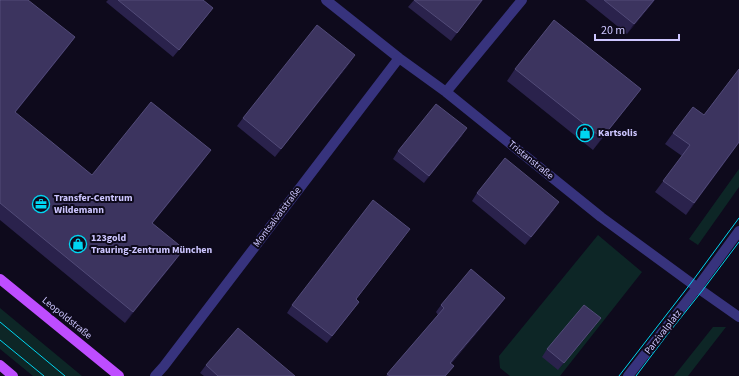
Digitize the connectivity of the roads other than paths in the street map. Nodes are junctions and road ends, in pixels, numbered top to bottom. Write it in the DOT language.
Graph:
graph roads {
  1 [pos="326,0"];
  2 [pos="522,0"];
  3 [pos="399,58"];
  4 [pos="446,92"];
  5 [pos="739,231"];
  6 [pos="0,278"];
  7 [pos="697,288"];
  8 [pos="739,317"];
  9 [pos="0,365"];
  10 [pos="13,376"];
  11 [pos="119,376"];
  12 [pos="155,376"];
  13 [pos="628,376"];
  1 -- 3 [label="street, Tristanstraße"];
  2 -- 4 [label="street"];
  3 -- 4 [label="street, Tristanstraße"];
  3 -- 12 [label="street, Montsalvatstraße"];
  4 -- 7 [label="street, Tristanstraße"];
  5 -- 7 [label="street, Parzivalplatz"];
  6 -- 11 [label="main road, Leopoldstraße"];
  7 -- 8 [label="street, Tristanstraße"];
  7 -- 13 [label="street, Parzivalplatz"];
  9 -- 10 [label="main road"];
}
